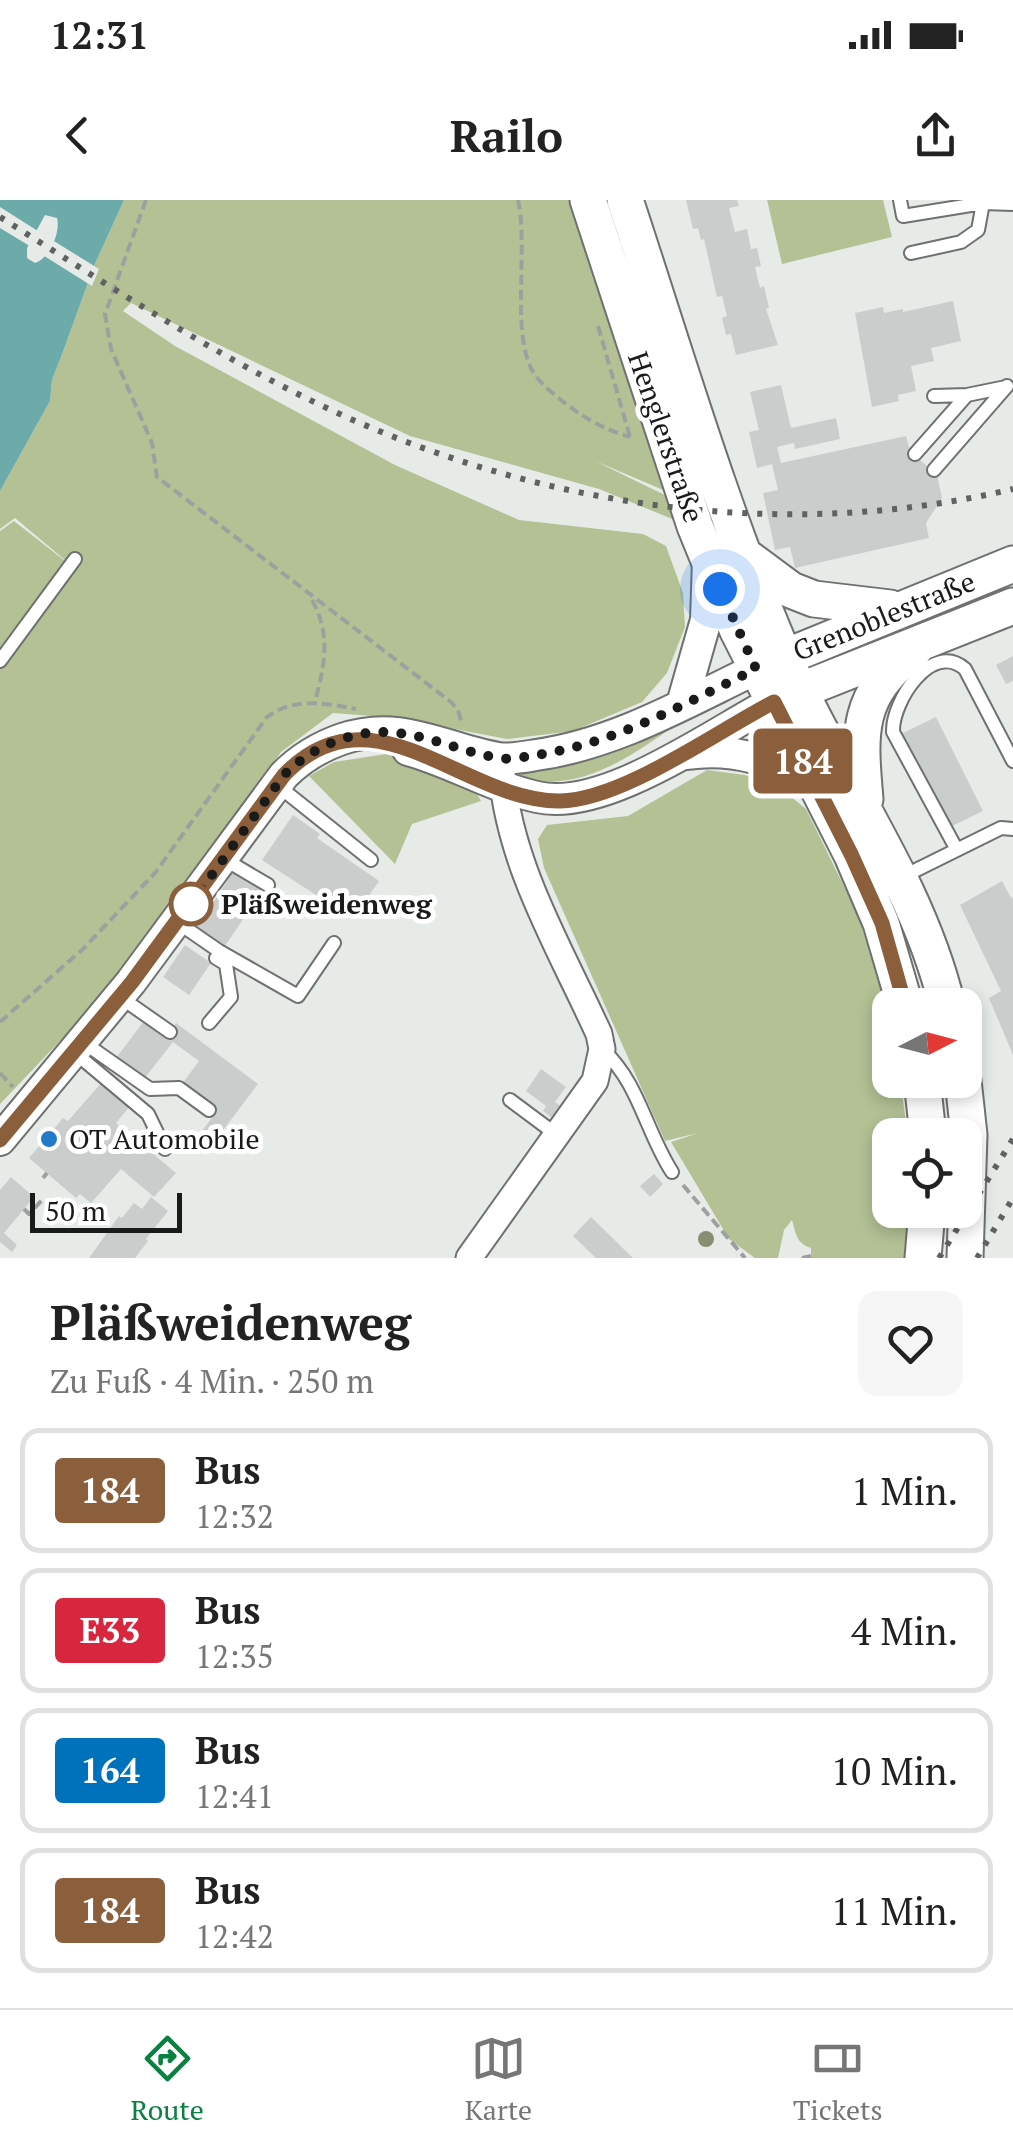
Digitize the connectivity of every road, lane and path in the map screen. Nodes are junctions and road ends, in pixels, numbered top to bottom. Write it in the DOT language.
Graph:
graph roads {
  1 [pos="146,200"];
  2 [pos="518,200"];
  3 [pos="588,200"];
  4 [pos="625,200"];
  5 [pos="900,200"];
  6 [pos="983,203"];
  7 [pos="1013,204"];
  8 [pos="911,253"];
  9 [pos="595,311"];
  10 [pos="1010,386"];
  11 [pos="967,395"];
  12 [pos="934,396"];
  13 [pos="915,454"];
  14 [pos="934,470"];
  15 [pos="744,556"];
  16 [pos="708,558"];
  17 [pos="75,559"];
  18 [pos="1013,564"];
  19 [pos="309,596"];
  20 [pos="1013,606"];
  21 [pos="897,609"];
  22 [pos="930,637"];
  23 [pos="0,661"];
  24 [pos="770,663"];
  25 [pos="787,695"];
  26 [pos="682,704"];
  27 [pos="463,734"];
  28 [pos="679,755"];
  29 [pos="1013,760"];
  30 [pos="502,773"];
  31 [pos="277,785"];
  32 [pos="816,786"];
  33 [pos="866,810"];
  34 [pos="1013,829"];
  35 [pos="957,850"];
  36 [pos="224,859"];
  37 [pos="371,860"];
  38 [pos="900,878"];
  39 [pos="268,886"];
  40 [pos="174,926"];
  41 [pos="334,943"];
  42 [pos="900,988"];
  43 [pos="942,988"];
  44 [pos="120,996"];
  45 [pos="0,1022"];
  46 [pos="210,1022"];
  47 [pos="170,1032"];
  48 [pos="79,1047"];
  49 [pos="602,1049"];
  50 [pos="965,1098"];
  51 [pos="510,1100"];
  52 [pos="209,1110"];
  53 [pos="557,1135"];
  54 [pos="0,1140"];
  55 [pos="165,1149"];
  56 [pos="672,1172"];
  57 [pos="44,1198"];
  58 [pos="24,1209"];
  59 [pos="926,1228"];
  60 [pos="811,1256"];
  61 [pos="470,1258"];
  62 [pos="745,1258"];
  63 [pos="802,1258"];
  64 [pos="923,1258"];
  65 [pos="965,1258"];
  1 -- 19 [label="path"];
  2 -- 9 [label="path"];
  3 -- 16 [label="main road, Henglerstraße"];
  4 -- 15 [label="main road, Henglerstraße"];
  5 -- 6 [label="lane"];
  6 -- 7 [label="lane"];
  6 -- 8 [label="lane"];
  10 -- 11 [label="lane"];
  10 -- 14 [label="lane"];
  11 -- 12 [label="lane"];
  11 -- 13 [label="lane"];
  15 -- 21 [label="main road"];
  15 -- 24 [label="main road, Henglerstraße"];
  16 -- 24 [label="main road, Henglerstraße"];
  16 -- 26 [label="street"];
  17 -- 23 [label="lane"];
  18 -- 21 [label="main road, Grenoblestraße"];
  19 -- 27 [label="path"];
  19 -- 45 [label="path"];
  20 -- 22 [label="main road, Grenoblestraße"];
  21 -- 24 [label="main road, Grenoblestraße"];
  22 -- 25 [label="main road, Grenoblestraße"];
  22 -- 33 [label="main road"];
  24 -- 25 [label="main road"];
  24 -- 26 [label="street"];
  25 -- 28 [label="street"];
  25 -- 32 [label="main road"];
  25 -- 33 [label="main road"];
  26 -- 30 [label="street"];
  28 -- 30 [label="street"];
  28 -- 32 [label="street"];
  29 -- 35 [label="lane"];
  30 -- 31 [label="street"];
  30 -- 49 [label="street"];
  31 -- 36 [label="street"];
  31 -- 37 [label="lane"];
  32 -- 42 [label="main road"];
  33 -- 38 [label="main road"];
  34 -- 35 [label="lane"];
  35 -- 38 [label="lane"];
  36 -- 39 [label="lane"];
  36 -- 40 [label="street"];
  38 -- 43 [label="main road"];
  40 -- 41 [label="lane"];
  40 -- 44 [label="street"];
  40 -- 46 [label="lane"];
  44 -- 47 [label="lane"];
  44 -- 48 [label="street"];
  48 -- 52 [label="lane"];
  48 -- 54 [label="street"];
  48 -- 55 [label="lane"];
  49 -- 53 [label="street"];
  49 -- 56 [label="lane"];
  50 -- 65 [label="main road"];
  51 -- 53 [label="lane"];
  53 -- 61 [label="street"];
  56 -- 62 [label="path"];
  57 -- 58 [label="path"];
  59 -- 64 [label="main road"];
  60 -- 63 [label="path"];
}
